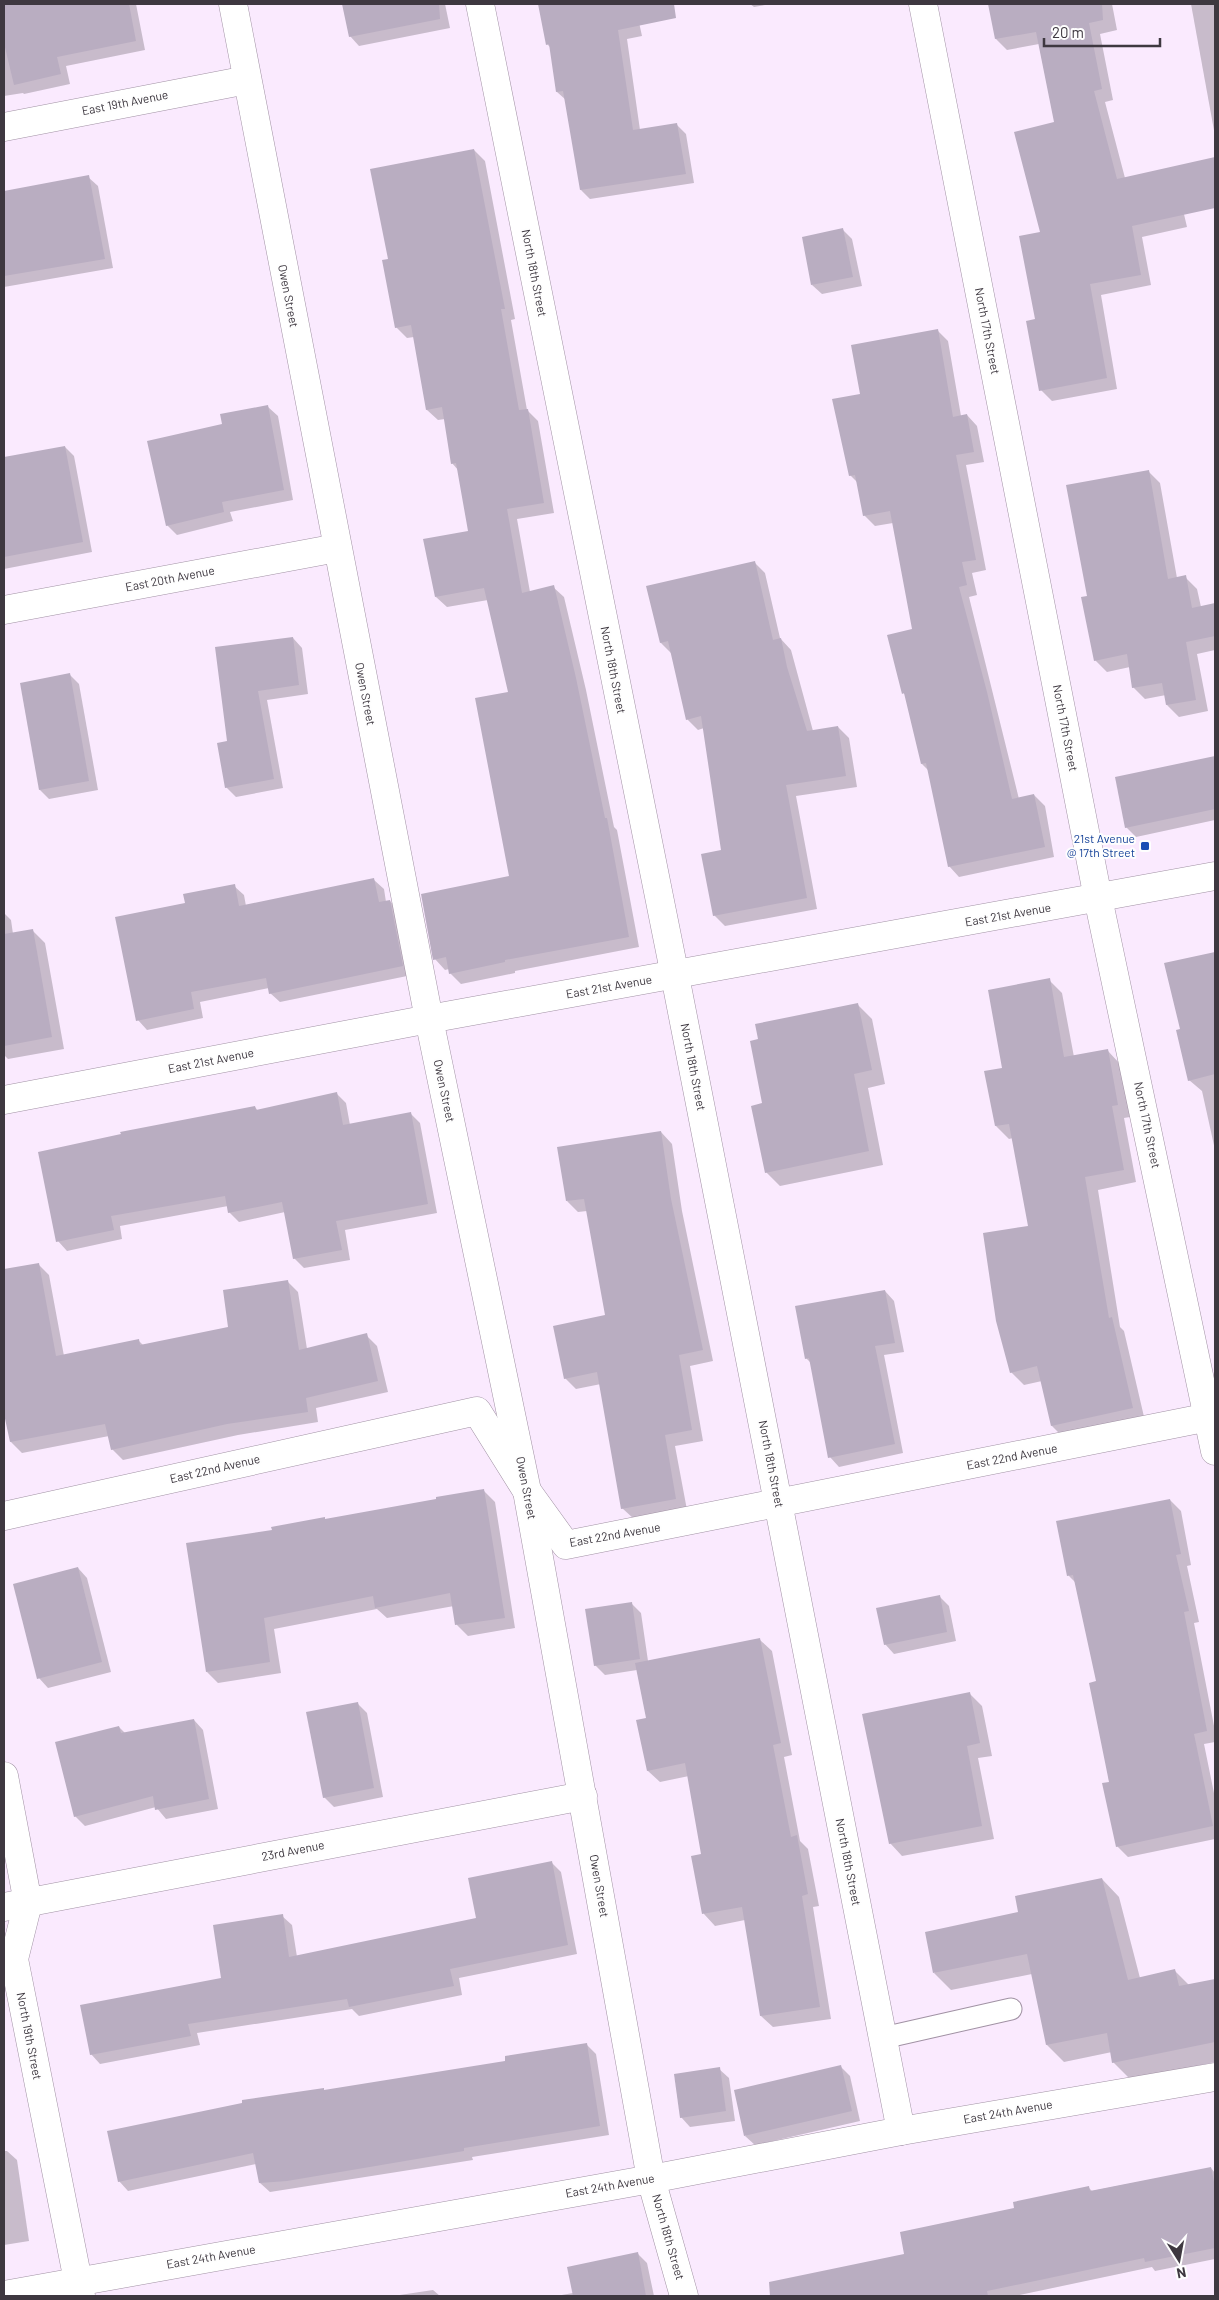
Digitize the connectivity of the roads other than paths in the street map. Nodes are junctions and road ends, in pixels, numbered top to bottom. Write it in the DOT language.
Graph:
graph roads {
  1 [pos="233,4"];
  2 [pos="480,4"];
  3 [pos="923,4"];
  4 [pos="246,80"];
  5 [pos="4,127"];
  6 [pos="337,548"];
  7 [pos="4,610"];
  8 [pos="1215,876"];
  9 [pos="1098,898"];
  10 [pos="675,976"];
  11 [pos="429,1019"];
  12 [pos="4,1100"];
  13 [pos="1209,1418"];
  14 [pos="1215,1451"];
  15 [pos="527,1491"];
  16 [pos="778,1504"];
  17 [pos="4,1516"];
  18 [pos="4,1776"];
  19 [pos="583,1796"];
  20 [pos="16,1905"];
  21 [pos="1011,2009"];
  22 [pos="883,2038"];
  23 [pos="1215,2076"];
  24 [pos="901,2131"];
  25 [pos="651,2179"];
  26 [pos="79,2289"];
  27 [pos="4,2295"];
  28 [pos="684,2296"];
  1 -- 4 [label="street, Owen Street"];
  2 -- 10 [label="street, North 18th Street"];
  3 -- 9 [label="street, North 17th Street"];
  4 -- 5 [label="street, East 19th Avenue"];
  4 -- 6 [label="street, Owen Street"];
  6 -- 7 [label="street, East 20th Avenue"];
  6 -- 11 [label="street, Owen Street"];
  8 -- 9 [label="street, East 21st Avenue"];
  9 -- 10 [label="street, East 21st Avenue"];
  9 -- 13 [label="street, North 17th Street"];
  10 -- 11 [label="street, East 21st Avenue"];
  10 -- 16 [label="street, North 18th Street"];
  11 -- 12 [label="street, East 21st Avenue"];
  11 -- 15 [label="street, Owen Street"];
  13 -- 14 [label="street, North 17th Street"];
  13 -- 16 [label="street, East 22nd Avenue"];
  15 -- 16 [label="street, East 22nd Avenue"];
  15 -- 17 [label="street, East 22nd Avenue"];
  15 -- 19 [label="street, Owen Street"];
  16 -- 22 [label="street, North 18th Street"];
  18 -- 20 [label="street, North 19th Street"];
  19 -- 20 [label="street, 23rd Avenue"];
  19 -- 25 [label="street, Owen Street"];
  20 -- 26 [label="street, North 19th Street"];
  21 -- 22 [label="lane"];
  22 -- 24 [label="street, North 18th Street"];
  23 -- 24 [label="street, East 24th Avenue"];
  24 -- 25 [label="street, East 24th Avenue"];
  25 -- 26 [label="street, East 24th Avenue"];
  25 -- 28 [label="street, North 18th Street"];
  26 -- 27 [label="street, East 24th Avenue"];
}
